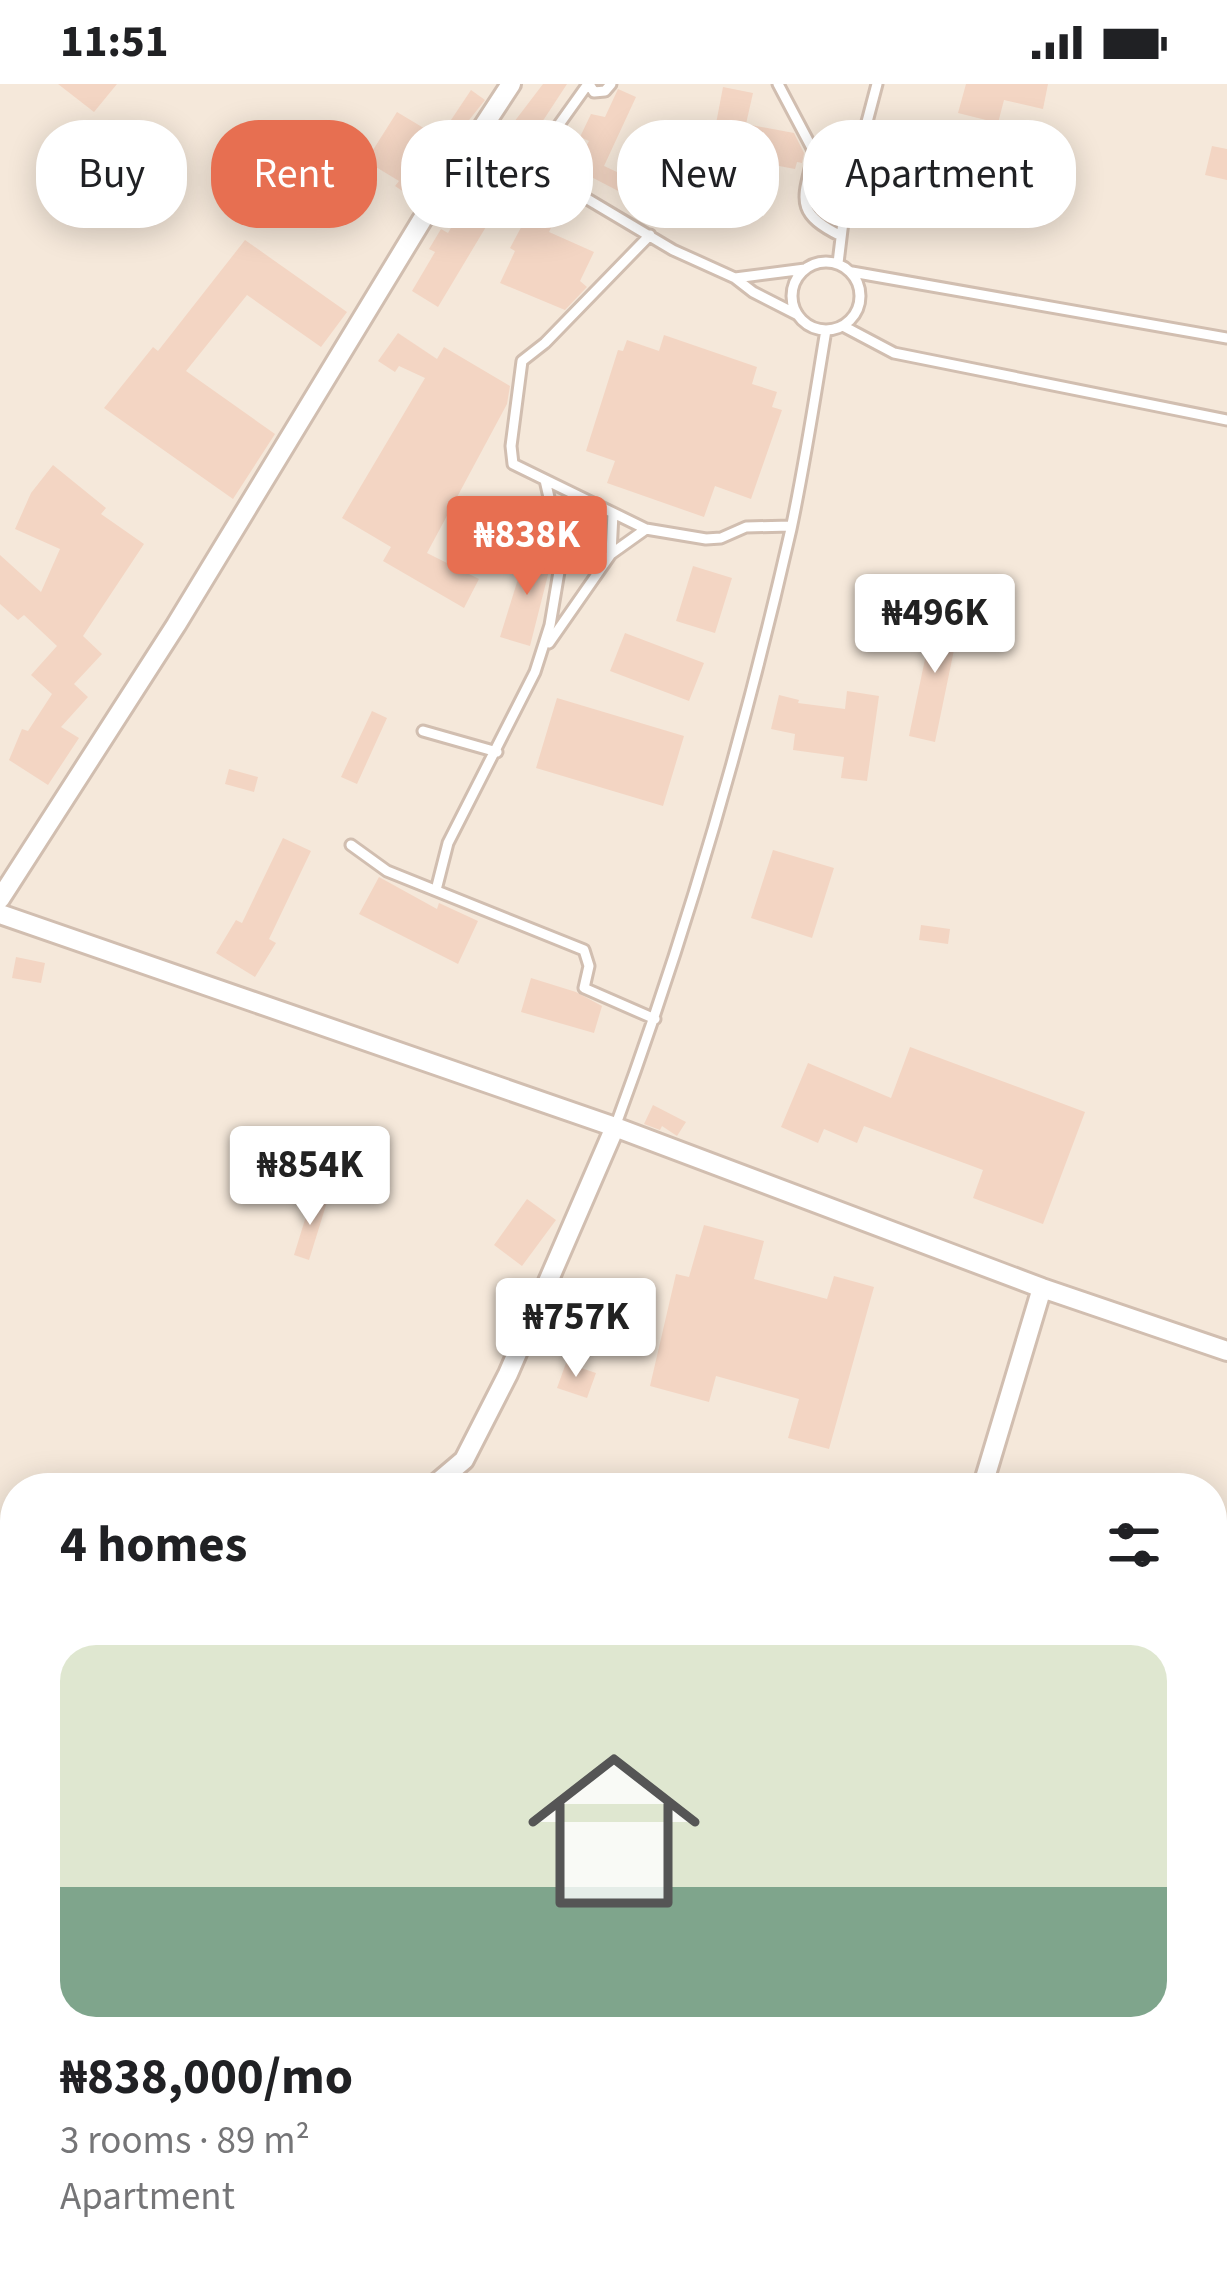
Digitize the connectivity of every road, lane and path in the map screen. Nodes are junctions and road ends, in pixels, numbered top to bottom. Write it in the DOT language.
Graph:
graph roads {
  1 [pos="511,84"];
  2 [pos="588,84"];
  3 [pos="611,84"];
  4 [pos="778,84"];
  5 [pos="877,84"];
  6 [pos="489,120"];
  7 [pos="562,120"];
  8 [pos="593,201"];
  9 [pos="417,228"];
  10 [pos="650,235"];
  11 [pos="841,236"];
  12 [pos="838,263"];
  13 [pos="805,269"];
  14 [pos="852,272"];
  15 [pos="735,278"];
  16 [pos="798,315"];
  17 [pos="843,326"];
  18 [pos="826,330"];
  19 [pos="1227,338"];
  20 [pos="1227,420"];
  21 [pos="545,479"];
  22 [pos="613,513"];
  23 [pos="791,526"];
  24 [pos="646,529"];
  25 [pos="611,554"];
  26 [pos="543,652"];
  27 [pos="423,731"];
  28 [pos="497,752"];
  29 [pos="352,845"];
  30 [pos="436,890"];
  31 [pos="0,899"];
  32 [pos="0,914"];
  33 [pos="655,1018"];
  34 [pos="615,1127"];
  35 [pos="1042,1288"];
  36 [pos="1227,1351"];
  37 [pos="449,1473"];
  38 [pos="986,1473"];
  1 -- 6 [label="street"];
  2 -- 3 [label="lane"];
  2 -- 7 [label="lane"];
  4 -- 11 [label="lane"];
  5 -- 11 [label="lane"];
  8 -- 10 [label="lane"];
  9 -- 31 [label="street"];
  10 -- 15 [label="lane"];
  10 -- 21 [label="lane"];
  11 -- 12 [label="lane"];
  12 -- 13 [label="lane"];
  12 -- 14 [label="lane"];
  13 -- 15 [label="lane"];
  13 -- 16 [label="lane"];
  14 -- 17 [label="lane"];
  14 -- 19 [label="lane"];
  15 -- 16 [label="lane"];
  16 -- 18 [label="lane"];
  17 -- 18 [label="lane"];
  17 -- 20 [label="lane"];
  18 -- 23 [label="lane"];
  21 -- 22 [label="lane"];
  21 -- 26 [label="lane"];
  22 -- 24 [label="lane"];
  22 -- 25 [label="lane"];
  23 -- 24 [label="lane"];
  23 -- 33 [label="lane"];
  24 -- 25 [label="lane"];
  25 -- 26 [label="lane"];
  26 -- 28 [label="lane"];
  27 -- 28 [label="lane"];
  28 -- 30 [label="lane"];
  29 -- 30 [label="lane"];
  30 -- 33 [label="lane"];
  32 -- 34 [label="street"];
  33 -- 34 [label="lane"];
  34 -- 35 [label="street"];
  34 -- 37 [label="street"];
  35 -- 36 [label="street"];
  35 -- 38 [label="street"];
}
